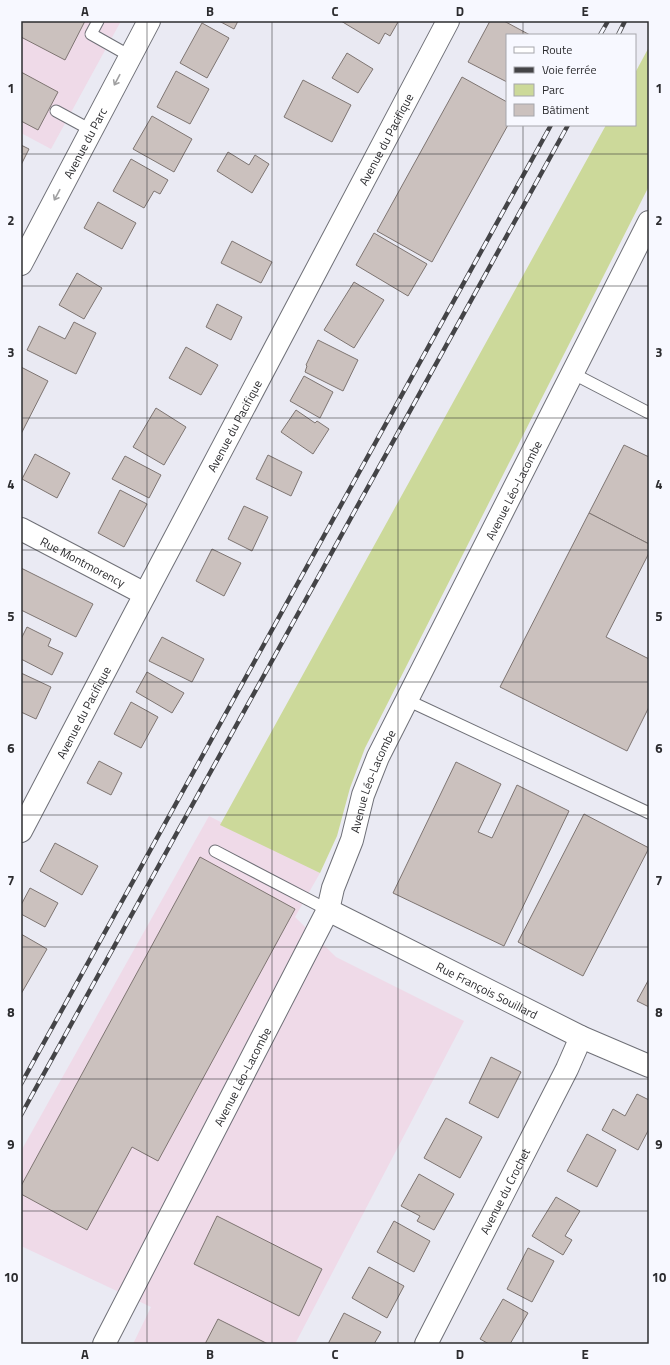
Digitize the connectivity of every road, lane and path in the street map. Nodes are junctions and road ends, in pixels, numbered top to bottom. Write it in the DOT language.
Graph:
graph roads {
  1 [pos="98,21"];
  2 [pos="149,21"];
  3 [pos="448,21"];
  4 [pos="130,56"];
  5 [pos="56,111"];
  6 [pos="91,130"];
  7 [pos="649,222"];
  8 [pos="21,264"];
  9 [pos="572,373"];
  10 [pos="649,413"];
  11 [pos="21,529"];
  12 [pos="145,594"];
  13 [pos="407,700"];
  14 [pos="649,813"];
  15 [pos="21,832"];
  16 [pos="215,851"];
  17 [pos="328,910"];
  18 [pos="581,1037"];
  19 [pos="649,1066"];
  20 [pos="104,1344"];
  21 [pos="426,1344"];
  1 -- 4 [label="lane"];
  2 -- 4 [label="street, Avenue du Parc"];
  3 -- 12 [label="street, Avenue du Pacifique"];
  4 -- 6 [label="street, Avenue du Parc, one-way"];
  5 -- 6 [label="lane"];
  6 -- 8 [label="street, Avenue du Parc, one-way"];
  7 -- 9 [label="street, Avenue Léo-Lacombe"];
  9 -- 10 [label="lane"];
  9 -- 13 [label="street, Avenue Léo-Lacombe"];
  11 -- 12 [label="street, Rue Montmorency"];
  12 -- 15 [label="street, Avenue du Pacifique"];
  13 -- 14 [label="lane"];
  13 -- 17 [label="street, Avenue Léo-Lacombe"];
  16 -- 17 [label="lane"];
  17 -- 18 [label="street, Rue François Souillard"];
  17 -- 20 [label="street, Avenue Léo-Lacombe"];
  18 -- 19 [label="street, Rue François Souillard"];
  18 -- 21 [label="street, Avenue du Crochet"];
}
